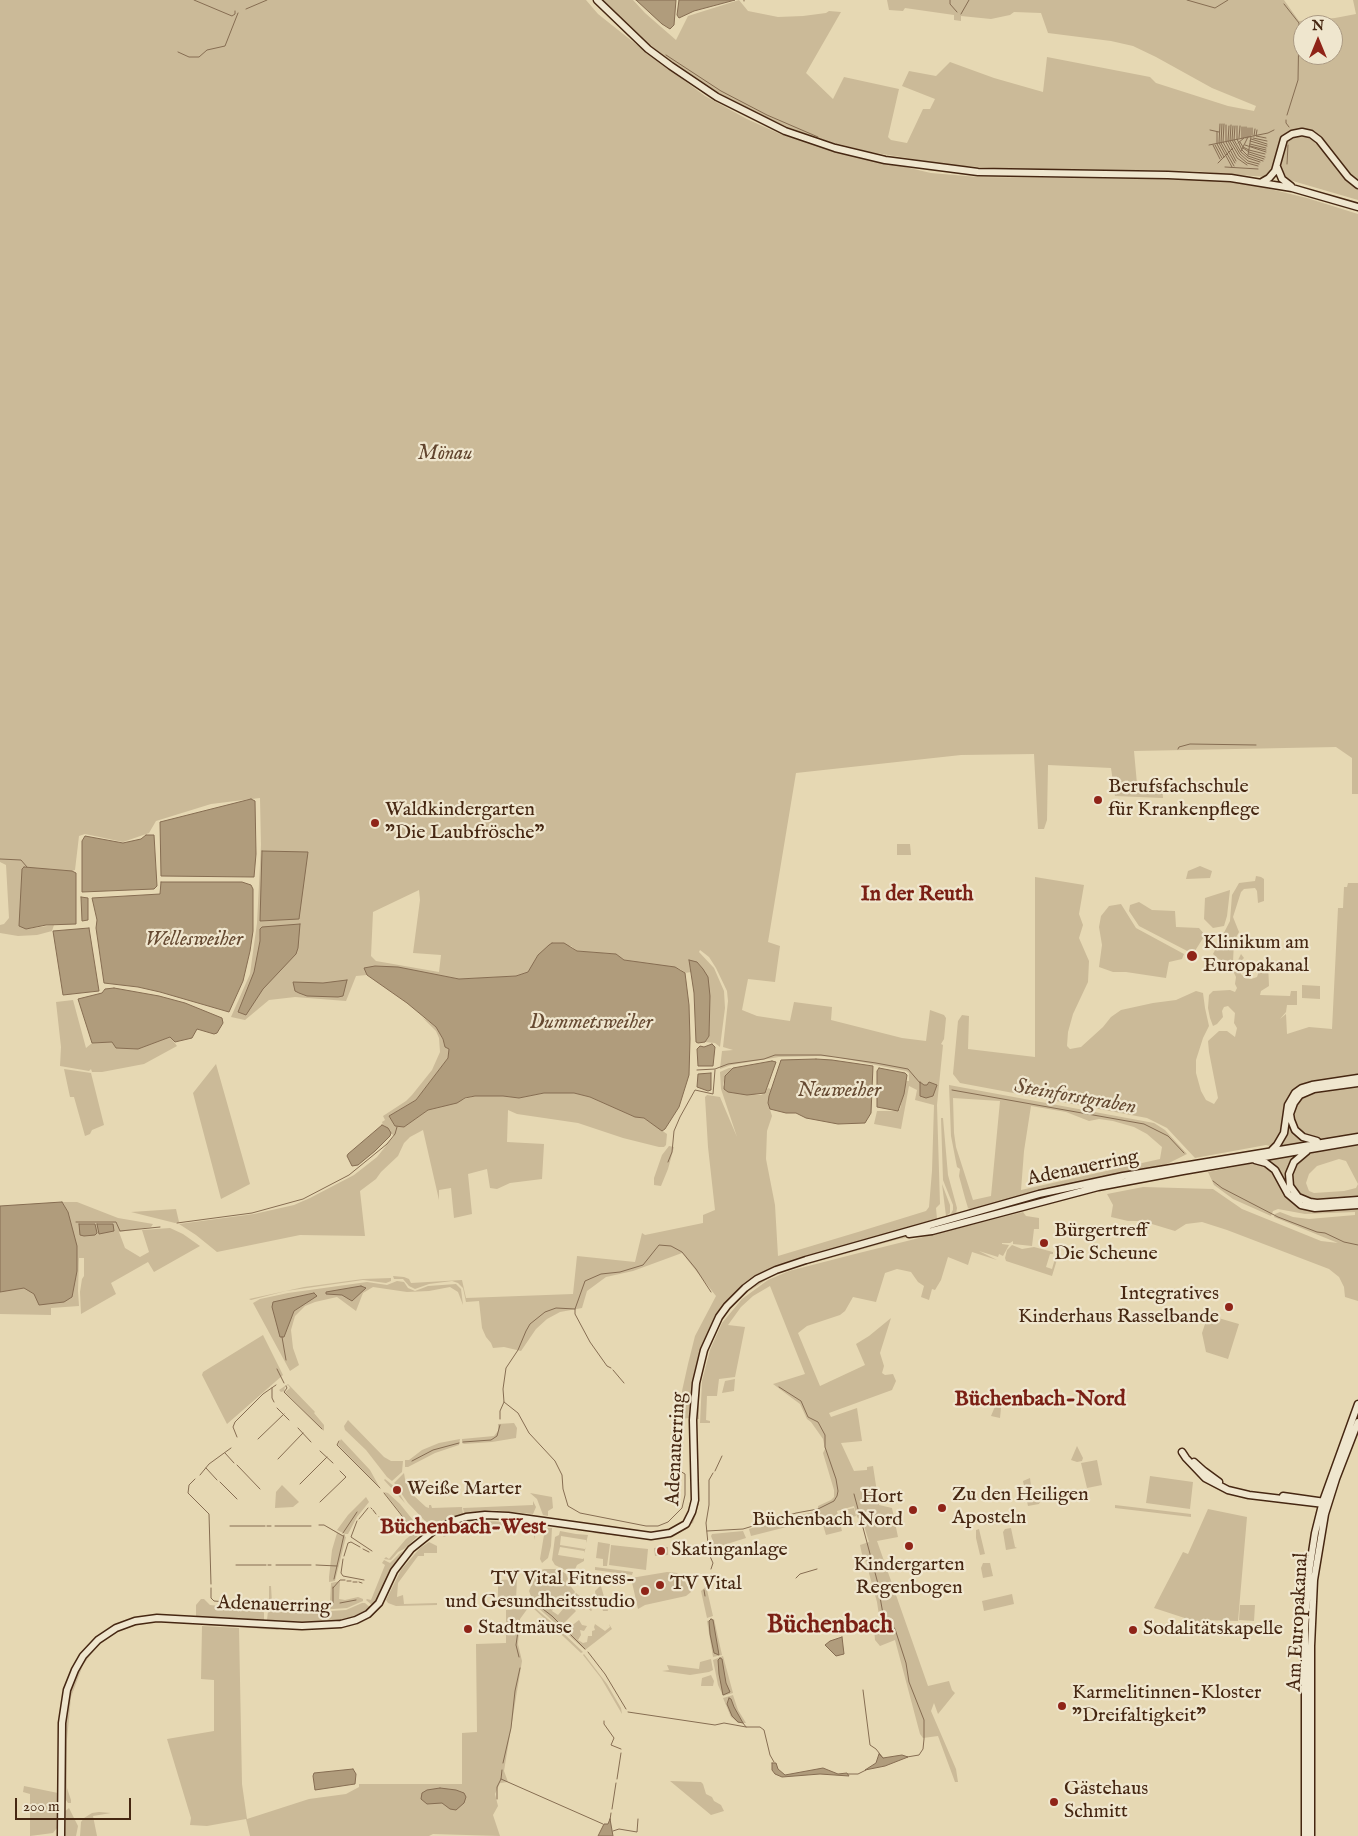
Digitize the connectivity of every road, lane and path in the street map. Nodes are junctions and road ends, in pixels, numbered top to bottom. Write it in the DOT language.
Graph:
graph roads {
  1 [pos="597,0"];
  2 [pos="1277,165"];
  3 [pos="1262,182"];
  4 [pos="1358,185"];
  5 [pos="1292,188"];
  6 [pos="1358,207"];
  7 [pos="1358,1078"];
  8 [pos="1358,1083"];
  9 [pos="1358,1136"];
  10 [pos="1323,1142"];
  11 [pos="1358,1142"];
  12 [pos="1313,1149"];
  13 [pos="1290,1150"];
  14 [pos="1271,1151"];
  15 [pos="1252,1159"];
  16 [pos="1207,1165"];
  17 [pos="1358,1200"];
  18 [pos="1358,1206"];
  19 [pos="1358,1404"];
  20 [pos="1358,1422"];
  21 [pos="1324,1503"];
  22 [pos="1307,1714"];
  23 [pos="60,1836"];
  24 [pos="1305,1836"];
  25 [pos="1311,1836"];
  1 -- 3 [label="main road"];
  2 -- 3 [label="main road"];
  2 -- 4 [label="main road"];
  2 -- 5 [label="main road"];
  3 -- 5 [label="main road"];
  5 -- 6 [label="main road"];
  7 -- 14 [label="main road"];
  8 -- 10 [label="main road"];
  9 -- 10 [label="main road"];
  10 -- 13 [label="main road"];
  11 -- 12 [label="main road"];
  12 -- 13 [label="main road"];
  12 -- 17 [label="main road"];
  13 -- 14 [label="main road, Adenauerring"];
  13 -- 15 [label="main road, Adenauerring"];
  14 -- 16 [label="main road, Adenauerring"];
  15 -- 16 [label="main road, Adenauerring"];
  15 -- 18 [label="main road"];
  16 -- 23 [label="main road, Adenauerring"];
  19 -- 21 [label="main road, Am Europakanal"];
  20 -- 21 [label="main road, Am Europakanal"];
  21 -- 21 [label="main road"];
  21 -- 22 [label="main road, Am Europakanal"];
  22 -- 24 [label="main road, Am Europakanal"];
  22 -- 25 [label="main road, Am Europakanal"];
}
